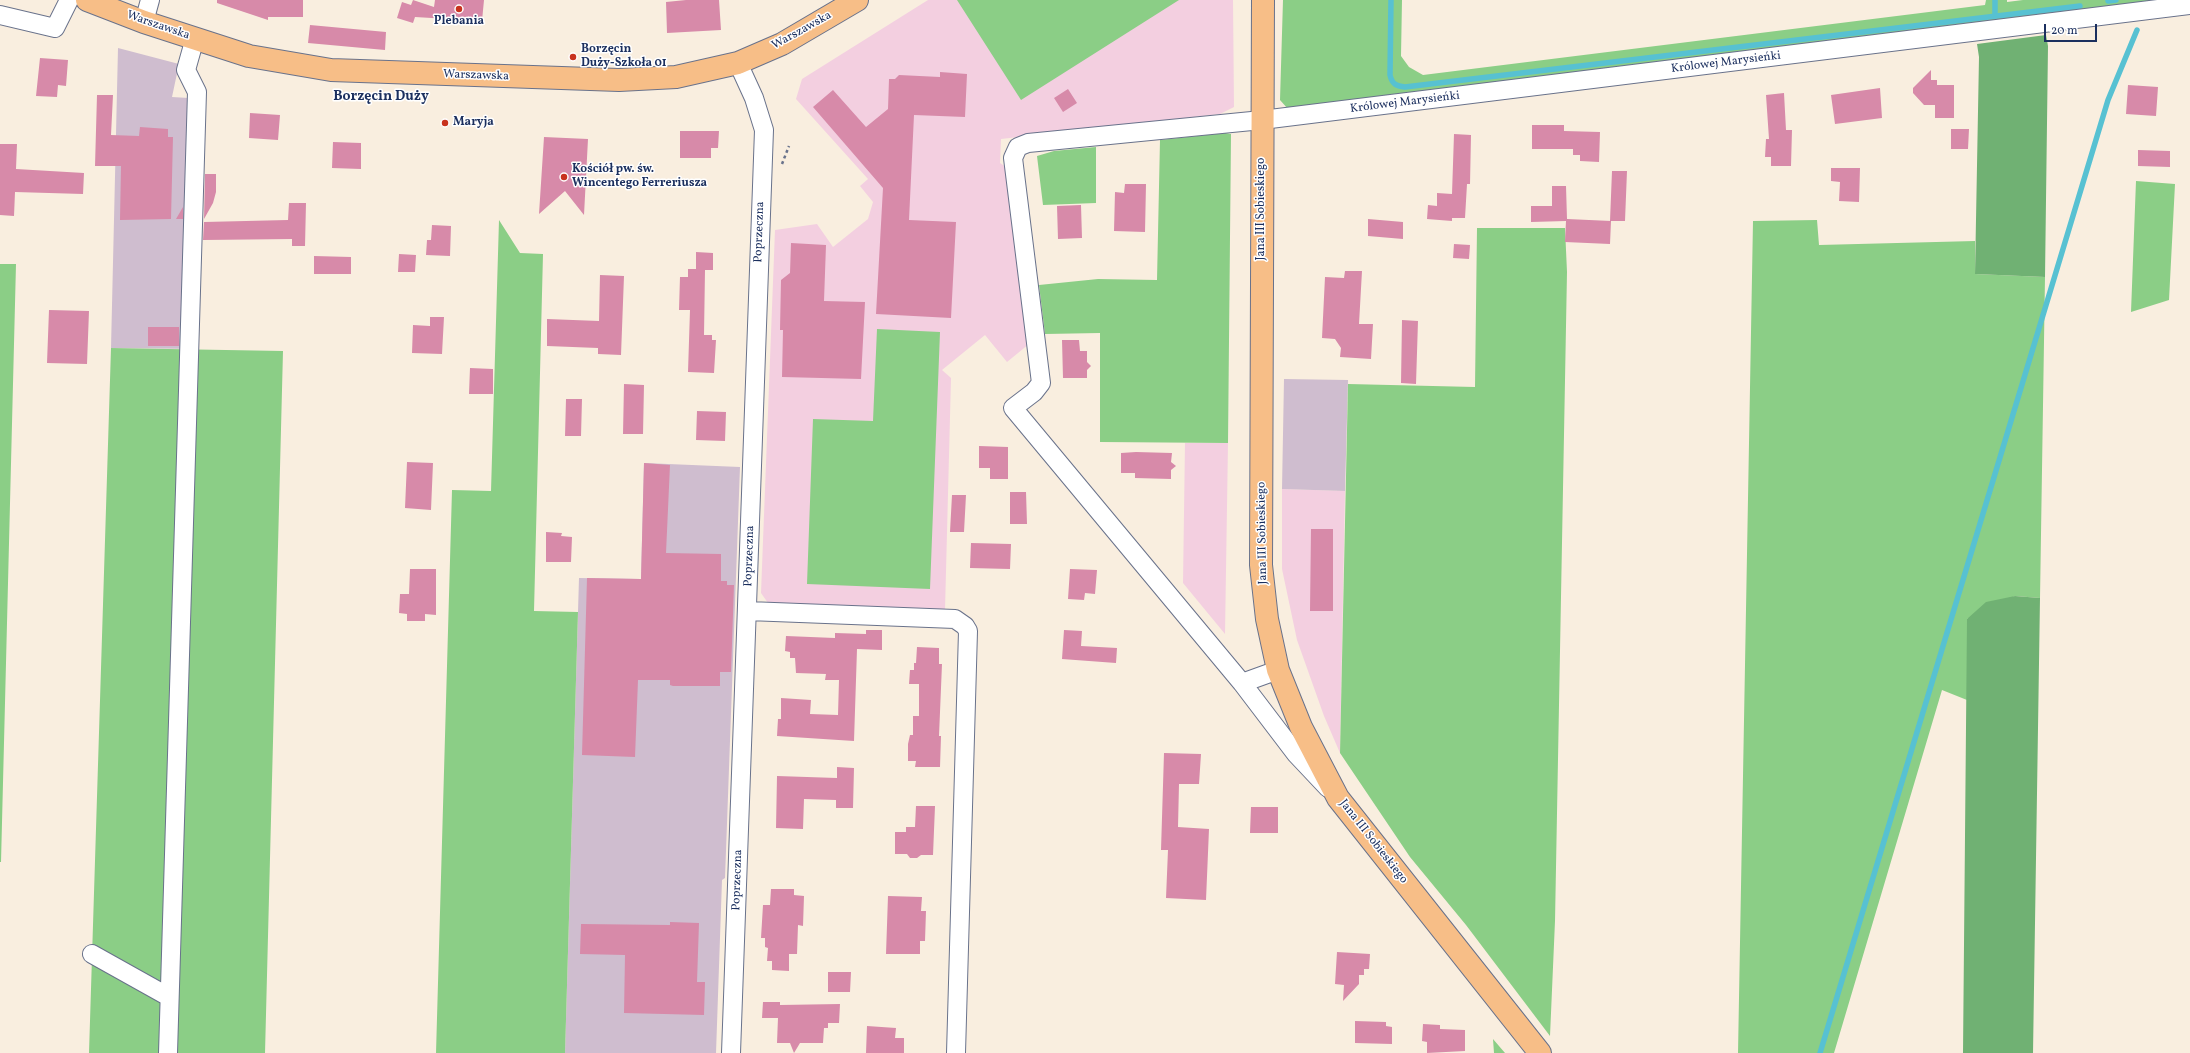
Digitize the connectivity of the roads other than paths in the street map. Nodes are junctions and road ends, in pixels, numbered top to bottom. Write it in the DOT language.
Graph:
graph roads {
  1 [pos="69,0"];
  2 [pos="87,0"];
  3 [pos="150,0"];
  4 [pos="857,0"];
  5 [pos="1263,0"];
  6 [pos="2190,5"];
  7 [pos="0,14"];
  8 [pos="144,22"];
  9 [pos="195,38"];
  10 [pos="738,63"];
  11 [pos="1262,120"];
  12 [pos="748,611"];
  13 [pos="1278,670"];
  14 [pos="1242,683"];
  15 [pos="1338,798"];
  16 [pos="92,954"];
  17 [pos="169,997"];
  18 [pos="168,1053"];
  19 [pos="731,1053"];
  20 [pos="956,1053"];
  21 [pos="1540,1053"];
  1 -- 7 [label="street"];
  2 -- 8 [label="main road, Warszawska"];
  3 -- 8 [label="street"];
  4 -- 10 [label="main road, Warszawska"];
  5 -- 11 [label="main road, Jana III Sobieskiego"];
  6 -- 11 [label="street, Królowej Marysieńki"];
  8 -- 9 [label="main road, Warszawska"];
  9 -- 10 [label="main road, Warszawska"];
  9 -- 17 [label="street"];
  10 -- 12 [label="street, Poprzeczna"];
  11 -- 13 [label="main road, Jana III Sobieskiego"];
  11 -- 14 [label="street, Królowej Marysieńki"];
  12 -- 19 [label="street, Poprzeczna"];
  12 -- 20 [label="street"];
  13 -- 14 [label="street"];
  13 -- 15 [label="main road, Jana III Sobieskiego"];
  14 -- 15 [label="street"];
  15 -- 21 [label="main road, Jana III Sobieskiego"];
  16 -- 17 [label="street"];
  17 -- 18 [label="street"];
}
